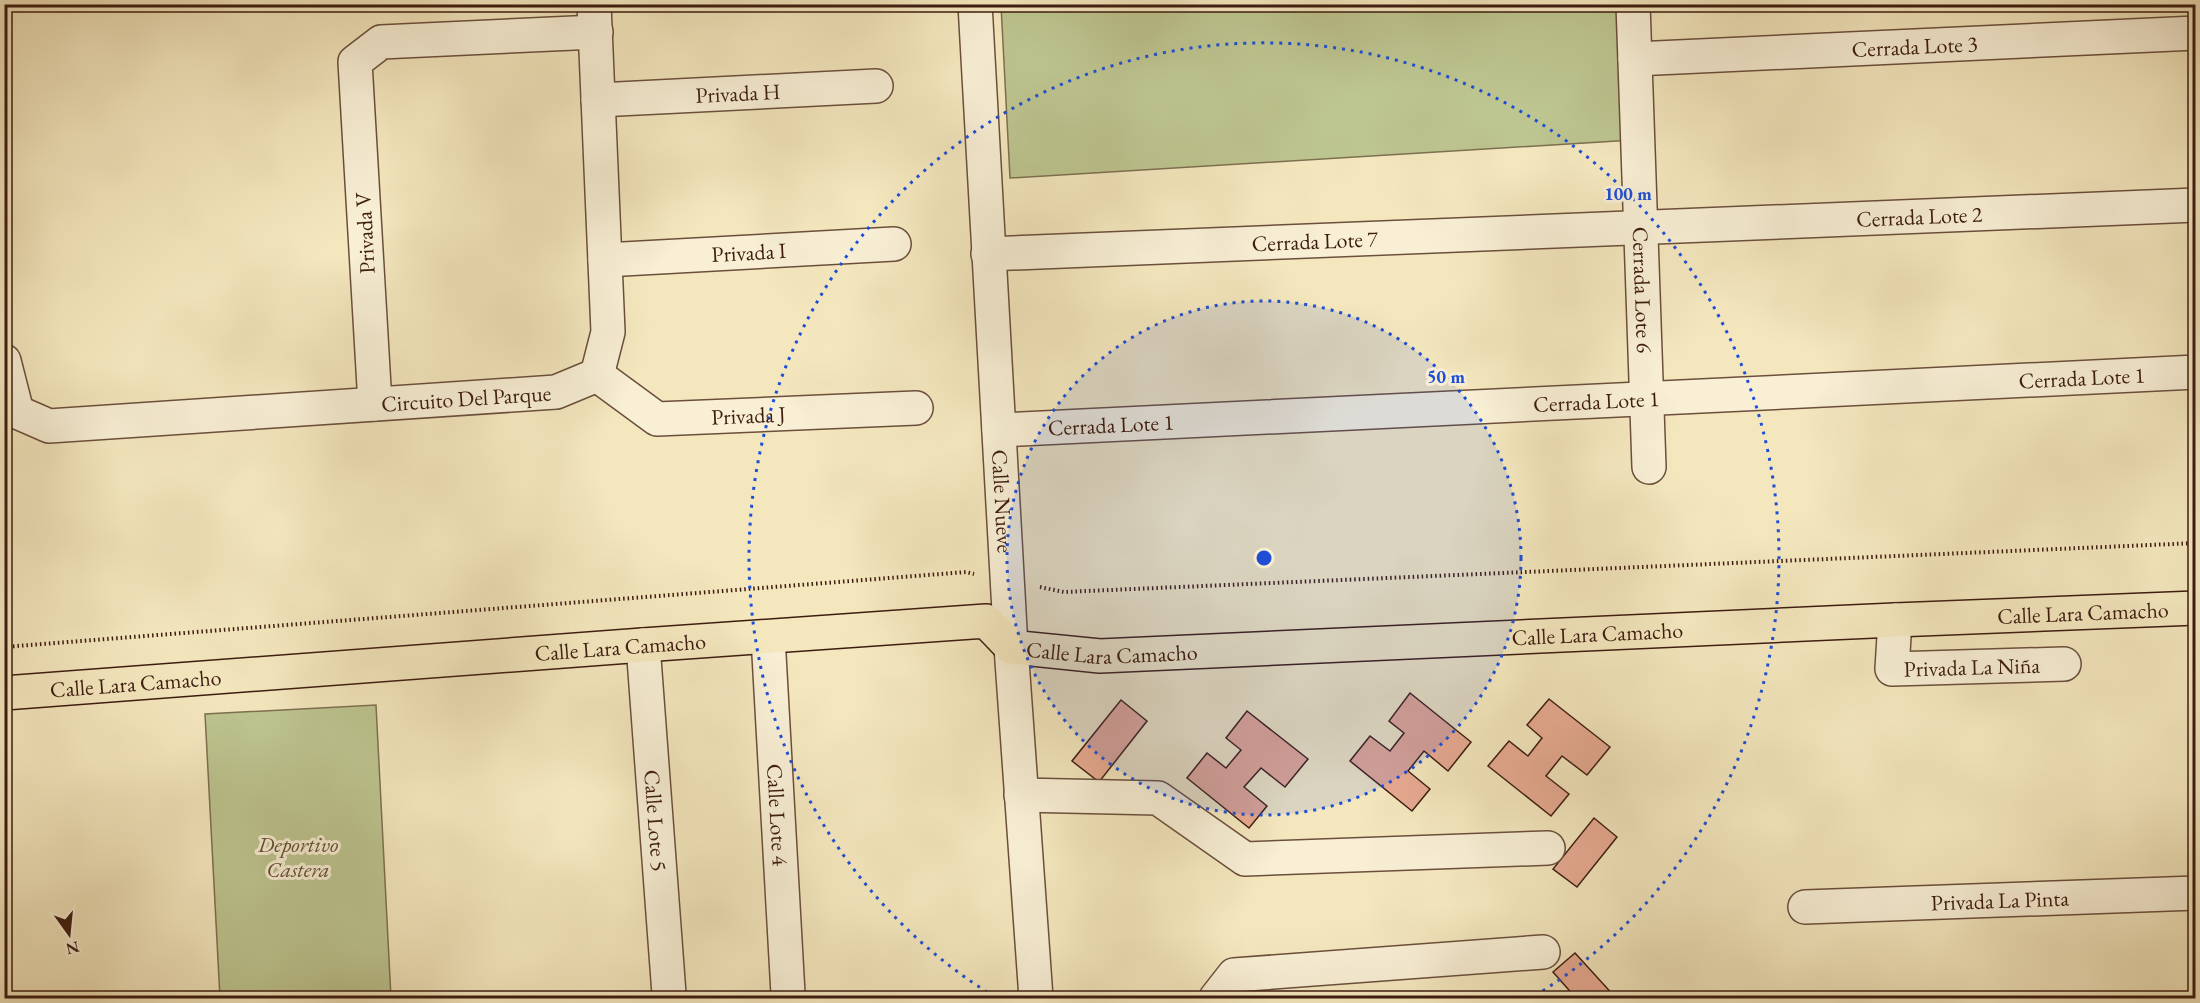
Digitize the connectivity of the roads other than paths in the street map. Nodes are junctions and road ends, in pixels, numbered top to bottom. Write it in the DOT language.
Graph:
graph roads {
  1 [pos="975,4"];
  2 [pos="1634,4"];
  3 [pos="595,18"];
  4 [pos="2196,33"];
  5 [pos="1635,58"];
  6 [pos="876,86"];
  7 [pos="598,100"];
  8 [pos="2196,205"];
  9 [pos="1642,227"];
  10 [pos="894,244"];
  11 [pos="988,254"];
  12 [pos="604,260"];
  13 [pos="4,361"];
  14 [pos="2196,372"];
  15 [pos="597,375"];
  16 [pos="1647,397"];
  17 [pos="375,404"];
  18 [pos="916,408"];
  19 [pos="11,416"];
  20 [pos="999,430"];
  21 [pos="1649,467"];
  22 [pos="2196,608"];
  23 [pos="1895,620"];
  24 [pos="768,637"];
  25 [pos="643,645"];
  26 [pos="1011,647"];
  27 [pos="2064,664"];
  28 [pos="4,693"];
  29 [pos="1021,795"];
  30 [pos="1548,849"];
  31 [pos="2196,892"];
  32 [pos="1805,907"];
  33 [pos="1544,952"];
  34 [pos="788,993"];
  35 [pos="669,994"];
  36 [pos="1035,999"];
  37 [pos="1216,999"];
  1 -- 11 [label="street, Calle Nueve"];
  2 -- 5 [label="street, Cerrada Lote 6"];
  3 -- 7 [label="street"];
  3 -- 17 [label="street, Privada V"];
  4 -- 5 [label="street, Cerrada Lote 3"];
  5 -- 9 [label="street, Cerrada Lote 6"];
  6 -- 7 [label="street, Privada H"];
  7 -- 12 [label="street"];
  8 -- 9 [label="street, Cerrada Lote 2"];
  9 -- 11 [label="street, Cerrada Lote 7"];
  9 -- 16 [label="street, Cerrada Lote 6"];
  10 -- 12 [label="street, Privada I"];
  11 -- 20 [label="street, Calle Nueve"];
  12 -- 15 [label="street"];
  13 -- 19 [label="street, Circuito Del Parque"];
  14 -- 16 [label="street, Cerrada Lote 1"];
  15 -- 17 [label="street, Circuito Del Parque"];
  15 -- 18 [label="street, Privada J"];
  16 -- 20 [label="street, Cerrada Lote 1"];
  16 -- 21 [label="street, Cerrada Lote 6"];
  17 -- 19 [label="street, Circuito Del Parque"];
  20 -- 26 [label="street, Calle Nueve"];
  22 -- 23 [label="main road, Calle Lara Camacho"];
  23 -- 26 [label="main road, Calle Lara Camacho"];
  23 -- 27 [label="street, Privada La Niña"];
  24 -- 25 [label="main road, Calle Lara Camacho"];
  24 -- 26 [label="main road, Calle Lara Camacho"];
  24 -- 34 [label="street, Calle Lote 4"];
  25 -- 28 [label="main road, Calle Lara Camacho"];
  25 -- 35 [label="street, Calle Lote 5"];
  26 -- 29 [label="street, Calle Nueve"];
  29 -- 30 [label="street"];
  29 -- 36 [label="street, Calle Nueve"];
  31 -- 32 [label="street, Privada La Pinta"];
  33 -- 37 [label="street"];
}
